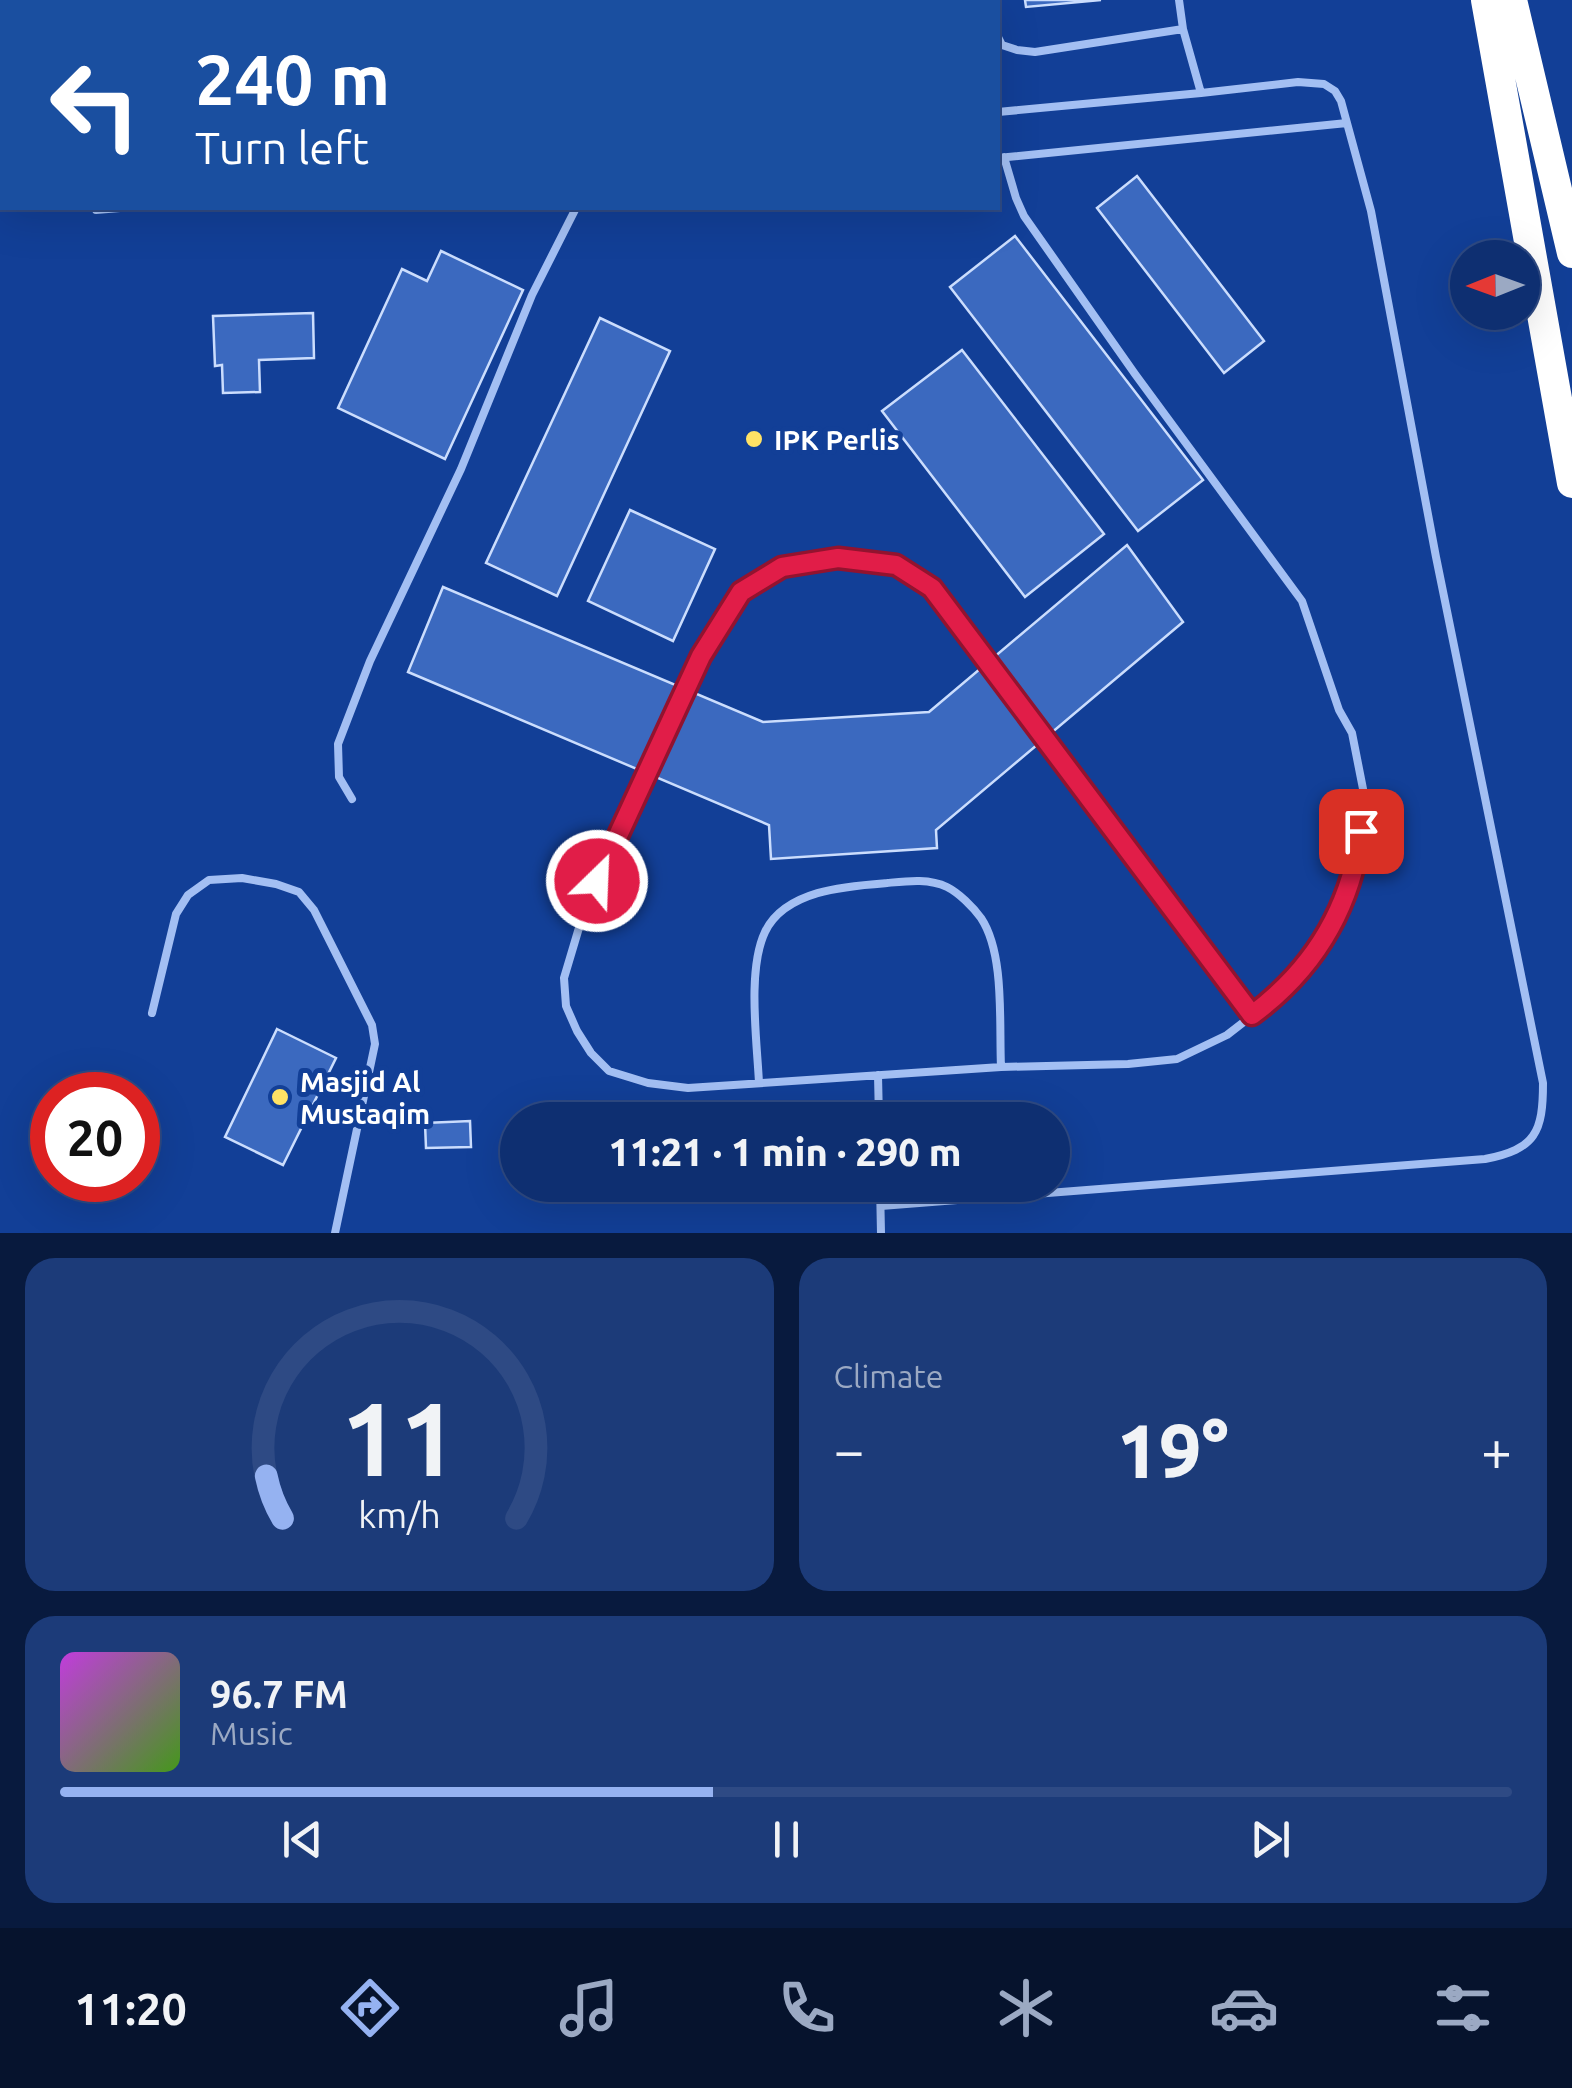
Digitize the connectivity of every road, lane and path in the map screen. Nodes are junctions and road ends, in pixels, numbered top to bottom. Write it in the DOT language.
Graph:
graph roads {
  1 [pos="1179,0"];
  2 [pos="1486,0"];
  3 [pos="1512,0"];
  4 [pos="1183,30"];
  5 [pos="1000,40"];
  6 [pos="1201,93"];
  7 [pos="1000,112"];
  8 [pos="1347,123"];
  9 [pos="1001,157"];
  10 [pos="575,210"];
  11 [pos="1572,253"];
  12 [pos="1572,484"];
  13 [pos="352,799"];
  14 [pos="152,1013"];
  15 [pos="1252,1015"];
  16 [pos="1001,1067"];
  17 [pos="878,1075"];
  18 [pos="758,1084"];
  19 [pos="879,1102"];
  20 [pos="881,1202"];
  21 [pos="881,1206"];
  22 [pos="334,1233"];
  23 [pos="881,1233"];
  1 -- 4 [label="lane"];
  2 -- 12 [label="highway"];
  3 -- 11 [label="highway"];
  4 -- 5 [label="lane"];
  4 -- 6 [label="lane"];
  6 -- 7 [label="lane"];
  6 -- 8 [label="lane"];
  8 -- 9 [label="lane"];
  8 -- 21 [label="lane"];
  9 -- 15 [label="lane"];
  10 -- 13 [label="lane"];
  14 -- 22 [label="lane"];
  15 -- 16 [label="lane"];
  15 -- 18 [label="lane"];
  16 -- 17 [label="lane"];
  16 -- 18 [label="lane"];
  17 -- 18 [label="lane"];
  17 -- 19 [label="lane"];
  20 -- 21 [label="lane"];
  21 -- 23 [label="lane"];
}
